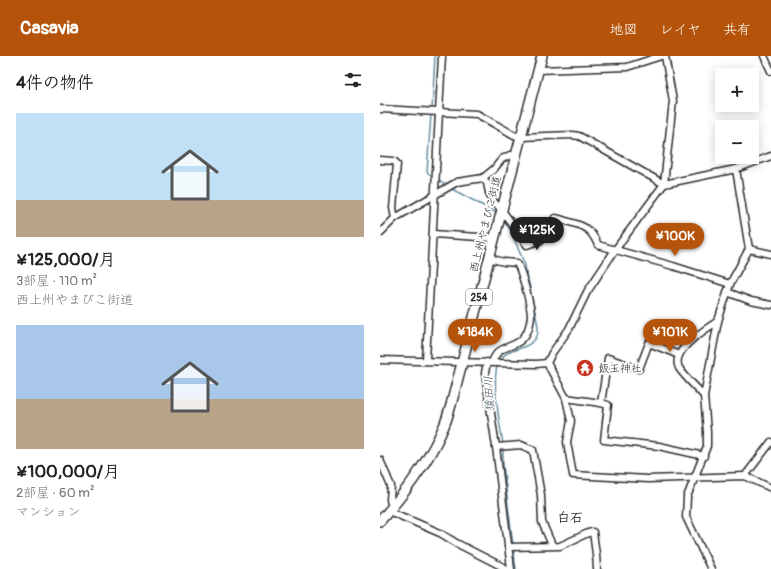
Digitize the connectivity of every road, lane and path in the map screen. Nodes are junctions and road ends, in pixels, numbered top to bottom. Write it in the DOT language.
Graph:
graph roads {
  1 [pos="442,56"];
  2 [pos="542,56"];
  3 [pos="661,56"];
  4 [pos="665,56"];
  5 [pos="764,56"];
  6 [pos="538,70"];
  7 [pos="771,71"];
  8 [pos="380,109"];
  9 [pos="439,112"];
  10 [pos="520,137"];
  11 [pos="515,156"];
  12 [pos="771,156"];
  13 [pos="380,160"];
  14 [pos="736,170"];
  15 [pos="483,178"];
  16 [pos="664,184"];
  17 [pos="435,195"];
  18 [pos="501,209"];
  19 [pos="395,218"];
  20 [pos="381,230"];
  21 [pos="433,234"];
  22 [pos="494,238"];
  23 [pos="749,249"];
  24 [pos="615,250"];
  25 [pos="771,254"];
  26 [pos="489,258"];
  27 [pos="730,284"];
  28 [pos="727,292"];
  29 [pos="771,305"];
  30 [pos="718,321"];
  31 [pos="679,355"];
  32 [pos="380,360"];
  33 [pos="426,360"];
  34 [pos="462,361"];
  35 [pos="489,362"];
  36 [pos="547,363"];
  37 [pos="704,396"];
  38 [pos="566,398"];
  39 [pos="601,403"];
  40 [pos="771,442"];
  41 [pos="497,447"];
  42 [pos="704,456"];
  43 [pos="380,460"];
  44 [pos="745,476"];
  45 [pos="694,478"];
  46 [pos="771,488"];
  47 [pos="390,508"];
  48 [pos="380,520"];
  49 [pos="552,545"];
  50 [pos="510,547"];
  51 [pos="507,569"];
  52 [pos="511,569"];
  53 [pos="597,569"];
  54 [pos="711,569"];
  1 -- 9 [label="street"];
  2 -- 6 [label="highway, 西上州やまびこ街道 / 254"];
  3 -- 6 [label="street"];
  4 -- 16 [label="street"];
  5 -- 7 [label="street"];
  6 -- 10 [label="highway, 西上州やまびこ街道 / 254"];
  8 -- 9 [label="street"];
  9 -- 10 [label="street"];
  9 -- 17 [label="street"];
  10 -- 11 [label="highway, 西上州やまびこ街道 / 254"];
  10 -- 16 [label="street"];
  11 -- 15 [label="street"];
  11 -- 18 [label="highway, 西上州やまびこ街道 / 254"];
  12 -- 14 [label="street"];
  13 -- 19 [label="street"];
  14 -- 16 [label="street"];
  14 -- 23 [label="street"];
  15 -- 17 [label="street"];
  15 -- 18 [label="street"];
  16 -- 24 [label="street"];
  17 -- 19 [label="street"];
  17 -- 21 [label="street"];
  18 -- 22 [label="highway, 西上州やまびこ街道 / 254"];
  18 -- 24 [label="street"];
  19 -- 20 [label="street"];
  21 -- 22 [label="street"];
  21 -- 33 [label="street"];
  22 -- 26 [label="highway, 西上州やまびこ街道 / 254"];
  23 -- 25 [label="street"];
  23 -- 27 [label="street"];
  24 -- 27 [label="street"];
  24 -- 36 [label="street"];
  26 -- 34 [label="highway, 西上州やまびこ街道 / 254"];
  26 -- 35 [label="street"];
  27 -- 28 [label="street"];
  28 -- 29 [label="street"];
  28 -- 30 [label="street"];
  30 -- 31 [label="street"];
  30 -- 37 [label="street"];
  31 -- 37 [label="street"];
  31 -- 39 [label="street"];
  32 -- 33 [label="street"];
  33 -- 34 [label="street"];
  34 -- 35 [label="street"];
  34 -- 47 [label="highway, 西上州やまびこ街道 / 254"];
  35 -- 36 [label="street"];
  35 -- 41 [label="street"];
  36 -- 38 [label="street"];
  37 -- 42 [label="street"];
  38 -- 39 [label="street"];
  38 -- 45 [label="street"];
  39 -- 42 [label="street"];
  40 -- 44 [label="street"];
  41 -- 49 [label="street"];
  41 -- 50 [label="street"];
  42 -- 45 [label="street"];
  43 -- 47 [label="street"];
  44 -- 45 [label="street"];
  44 -- 46 [label="street"];
  45 -- 54 [label="street"];
  47 -- 48 [label="highway, 西上州やまびこ街道 / 254"];
  47 -- 51 [label="street"];
  49 -- 50 [label="street"];
  49 -- 53 [label="street"];
  50 -- 52 [label="street"];
}
